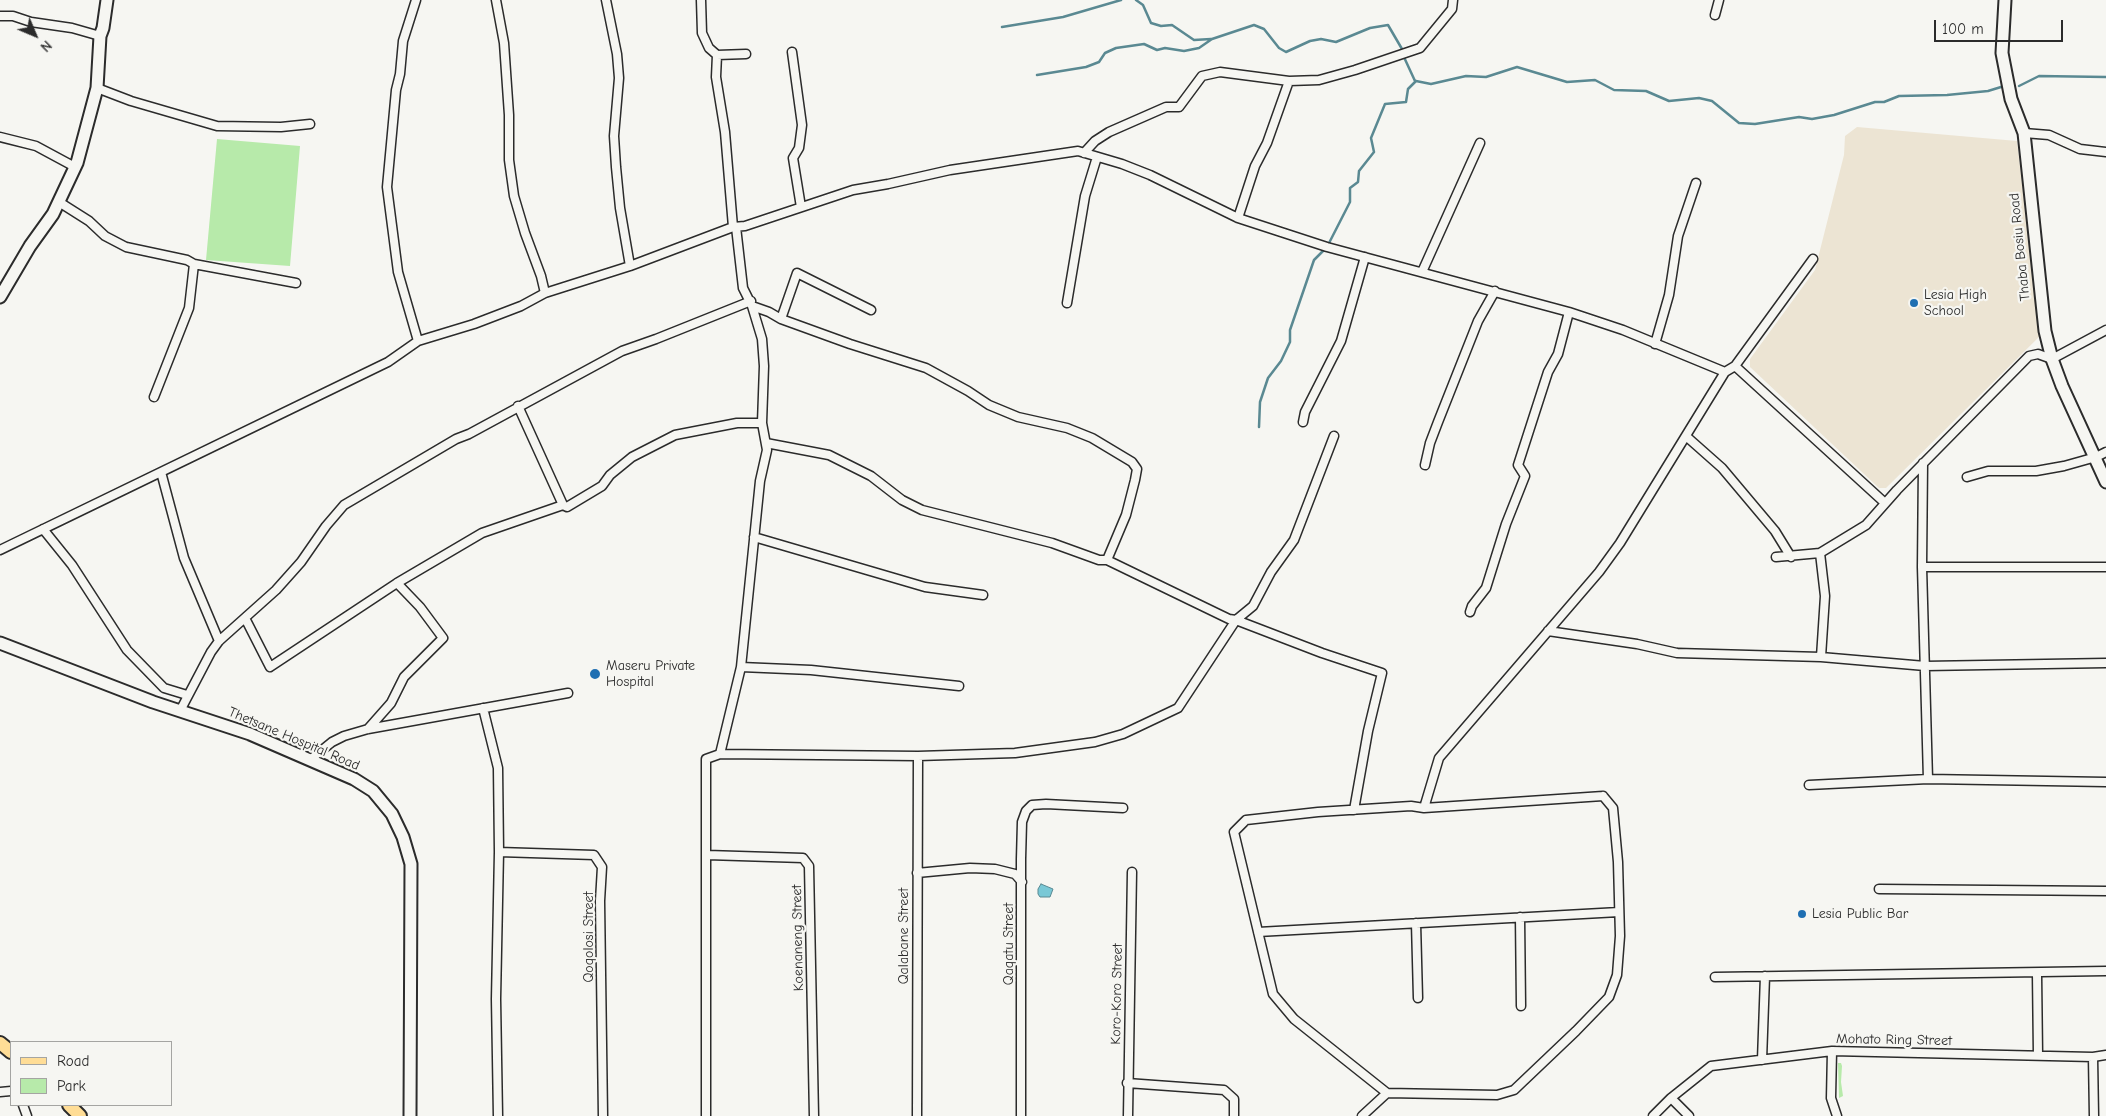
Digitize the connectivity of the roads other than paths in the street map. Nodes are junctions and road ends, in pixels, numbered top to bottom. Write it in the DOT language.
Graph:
graph roads {
  1 [pos="107,0"];
  2 [pos="416,0"];
  3 [pos="496,0"];
  4 [pos="606,0"];
  5 [pos="701,0"];
  6 [pos="1453,0"];
  7 [pos="1720,0"];
  8 [pos="2005,0"];
  9 [pos="0,16"];
  10 [pos="1715,16"];
  11 [pos="100,36"];
  12 [pos="792,52"];
  13 [pos="746,54"];
  14 [pos="717,55"];
  15 [pos="1289,81"];
  16 [pos="97,88"];
  17 [pos="310,124"];
  18 [pos="2024,133"];
  19 [pos="0,137"];
  20 [pos="1480,143"];
  21 [pos="2106,152"];
  22 [pos="1084,153"];
  23 [pos="1097,157"];
  24 [pos="75,167"];
  25 [pos="1696,183"];
  26 [pos="59,202"];
  27 [pos="800,207"];
  28 [pos="1238,218"];
  29 [pos="734,227"];
  30 [pos="1365,257"];
  31 [pos="1813,259"];
  32 [pos="194,264"];
  33 [pos="630,266"];
  34 [pos="1422,272"];
  35 [pos="296,283"];
  36 [pos="1495,291"];
  37 [pos="545,293"];
  38 [pos="0,297"];
  39 [pos="751,303"];
  40 [pos="1067,303"];
  41 [pos="871,310"];
  42 [pos="1569,312"];
  43 [pos="781,319"];
  44 [pos="2106,330"];
  45 [pos="418,341"];
  46 [pos="1655,344"];
  47 [pos="2052,359"];
  48 [pos="1735,366"];
  49 [pos="1725,372"];
  50 [pos="154,397"];
  51 [pos="518,406"];
  52 [pos="1303,422"];
  53 [pos="762,423"];
  54 [pos="1334,436"];
  55 [pos="1687,437"];
  56 [pos="766,443"];
  57 [pos="2101,454"];
  58 [pos="1924,463"];
  59 [pos="1425,465"];
  60 [pos="161,472"];
  61 [pos="1967,477"];
  62 [pos="2106,482"];
  63 [pos="1885,503"];
  64 [pos="563,505"];
  65 [pos="43,529"];
  66 [pos="754,537"];
  67 [pos="0,550"];
  68 [pos="1820,554"];
  69 [pos="1776,557"];
  70 [pos="1791,557"];
  71 [pos="1107,560"];
  72 [pos="1922,567"];
  73 [pos="2106,567"];
  74 [pos="396,583"];
  75 [pos="983,595"];
  76 [pos="1470,612"];
  77 [pos="245,618"];
  78 [pos="1236,620"];
  79 [pos="1548,631"];
  80 [pos="220,641"];
  81 [pos="0,643"];
  82 [pos="1821,657"];
  83 [pos="2106,663"];
  84 [pos="1925,666"];
  85 [pos="741,667"];
  86 [pos="959,686"];
  87 [pos="568,693"];
  88 [pos="188,695"];
  89 [pos="483,708"];
  90 [pos="180,711"];
  91 [pos="368,730"];
  92 [pos="720,754"];
  93 [pos="918,756"];
  94 [pos="311,759"];
  95 [pos="1928,778"];
  96 [pos="2106,782"];
  97 [pos="1809,785"];
  98 [pos="1123,808"];
  99 [pos="1424,808"];
  100 [pos="1354,810"];
  101 [pos="499,852"];
  102 [pos="707,856"];
  103 [pos="1132,872"];
  104 [pos="917,874"];
  105 [pos="1022,882"];
  106 [pos="1879,889"];
  107 [pos="2106,891"];
  108 [pos="1619,912"];
  109 [pos="1520,917"];
  110 [pos="1416,923"];
  111 [pos="1258,932"];
  112 [pos="2106,971"];
  113 [pos="2037,974"];
  114 [pos="1765,976"];
  115 [pos="1715,977"];
  116 [pos="1418,998"];
  117 [pos="1521,1006"];
  118 [pos="0,1043"];
  119 [pos="10,1051"];
  120 [pos="1832,1052"];
  121 [pos="2038,1055"];
  122 [pos="2106,1055"];
  123 [pos="2093,1056"];
  124 [pos="1762,1060"];
  125 [pos="1127,1083"];
  126 [pos="1387,1093"];
  127 [pos="1671,1098"];
  128 [pos="70,1106"];
  129 [pos="80,1116"];
  130 [pos="410,1116"];
  131 [pos="498,1116"];
  132 [pos="603,1116"];
  133 [pos="706,1116"];
  134 [pos="814,1116"];
  135 [pos="917,1116"];
  136 [pos="1021,1116"];
  137 [pos="1128,1116"];
  138 [pos="1234,1116"];
  139 [pos="1362,1116"];
  140 [pos="1653,1116"];
  141 [pos="1689,1116"];
  142 [pos="1837,1116"];
  143 [pos="2094,1116"];
  1 -- 11 [label="street"];
  2 -- 45 [label="street"];
  3 -- 37 [label="street"];
  4 -- 33 [label="street"];
  5 -- 14 [label="street"];
  6 -- 15 [label="street"];
  7 -- 10 [label="street"];
  8 -- 18 [label="street, Thaba Bosiu Road"];
  9 -- 11 [label="street"];
  11 -- 16 [label="street"];
  12 -- 27 [label="street"];
  13 -- 14 [label="street"];
  14 -- 29 [label="street"];
  15 -- 22 [label="street"];
  15 -- 28 [label="street"];
  16 -- 17 [label="street"];
  16 -- 24 [label="street"];
  18 -- 21 [label="street"];
  18 -- 47 [label="street, Thaba Bosiu Road"];
  19 -- 24 [label="street"];
  20 -- 34 [label="street"];
  22 -- 23 [label="street"];
  22 -- 27 [label="street"];
  23 -- 28 [label="street"];
  23 -- 40 [label="street"];
  24 -- 26 [label="street"];
  25 -- 46 [label="street"];
  26 -- 32 [label="street"];
  26 -- 38 [label="street"];
  27 -- 29 [label="street"];
  28 -- 30 [label="street"];
  29 -- 33 [label="street"];
  29 -- 39 [label="street"];
  30 -- 34 [label="street"];
  30 -- 52 [label="street"];
  31 -- 48 [label="street"];
  32 -- 35 [label="street"];
  32 -- 50 [label="street"];
  33 -- 37 [label="street"];
  34 -- 36 [label="street"];
  36 -- 42 [label="street"];
  36 -- 59 [label="street"];
  37 -- 45 [label="street"];
  39 -- 43 [label="street"];
  39 -- 51 [label="street"];
  39 -- 53 [label="street"];
  41 -- 43 [label="street"];
  42 -- 46 [label="street"];
  42 -- 76 [label="street"];
  43 -- 71 [label="street"];
  44 -- 47 [label="street"];
  45 -- 60 [label="street"];
  46 -- 49 [label="street"];
  47 -- 57 [label="street, Thaba Bosiu Road"];
  47 -- 58 [label="street"];
  48 -- 49 [label="street"];
  48 -- 63 [label="street"];
  49 -- 55 [label="street"];
  51 -- 64 [label="street"];
  51 -- 77 [label="street"];
  53 -- 56 [label="street"];
  53 -- 64 [label="street"];
  54 -- 78 [label="street"];
  55 -- 70 [label="street"];
  55 -- 79 [label="street"];
  56 -- 66 [label="street"];
  56 -- 71 [label="street"];
  57 -- 61 [label="street"];
  57 -- 62 [label="street, Thaba Bosiu Road"];
  58 -- 63 [label="street"];
  58 -- 72 [label="street"];
  60 -- 65 [label="street"];
  60 -- 80 [label="street"];
  63 -- 68 [label="street"];
  64 -- 74 [label="street"];
  65 -- 67 [label="street"];
  65 -- 88 [label="street"];
  66 -- 75 [label="street"];
  66 -- 85 [label="street"];
  68 -- 70 [label="street"];
  68 -- 82 [label="street"];
  69 -- 70 [label="street"];
  71 -- 78 [label="street"];
  72 -- 73 [label="street"];
  72 -- 84 [label="street"];
  74 -- 77 [label="street"];
  74 -- 91 [label="street"];
  77 -- 80 [label="street"];
  78 -- 93 [label="street"];
  78 -- 100 [label="street"];
  79 -- 82 [label="street"];
  79 -- 99 [label="street"];
  80 -- 88 [label="street"];
  81 -- 90 [label="street, Thetsane Hospital Road"];
  82 -- 84 [label="street"];
  83 -- 84 [label="street"];
  84 -- 95 [label="street"];
  85 -- 86 [label="street"];
  85 -- 92 [label="street"];
  87 -- 89 [label="street"];
  88 -- 90 [label="street"];
  89 -- 91 [label="street"];
  89 -- 101 [label="street"];
  90 -- 94 [label="street, Thetsane Hospital Road"];
  91 -- 94 [label="street"];
  92 -- 93 [label="street"];
  92 -- 102 [label="street"];
  93 -- 104 [label="street, Qalabane Street"];
  94 -- 130 [label="street, Thetsane Hospital Road"];
  95 -- 96 [label="street"];
  95 -- 97 [label="street"];
  98 -- 105 [label="street, Qaqatu Street"];
  99 -- 100 [label="street"];
  99 -- 108 [label="street"];
  100 -- 111 [label="street"];
  101 -- 131 [label="street"];
  101 -- 132 [label="street, Qoqolosi Street"];
  102 -- 133 [label="street"];
  102 -- 134 [label="street, Koenaneng Street"];
  103 -- 125 [label="street, Koro-Koro Street"];
  104 -- 105 [label="street"];
  104 -- 135 [label="street, Qalabane Street"];
  105 -- 136 [label="street, Qaqatu Street"];
  106 -- 107 [label="street"];
  108 -- 109 [label="street"];
  108 -- 126 [label="street"];
  109 -- 110 [label="street"];
  109 -- 117 [label="street"];
  110 -- 111 [label="street"];
  110 -- 116 [label="street"];
  111 -- 126 [label="street"];
  112 -- 113 [label="street"];
  113 -- 114 [label="street"];
  113 -- 121 [label="street"];
  114 -- 115 [label="street"];
  114 -- 124 [label="street"];
  118 -- 119 [label="main road"];
  120 -- 121 [label="street, Mohato Ring Street"];
  120 -- 124 [label="street, Mohato Ring Street"];
  120 -- 142 [label="street"];
  121 -- 123 [label="street, Mohato Ring Street"];
  122 -- 123 [label="street, Mohato Ring Street"];
  123 -- 143 [label="street"];
  124 -- 127 [label="street, Mohato Ring Street"];
  125 -- 137 [label="street, Koro-Koro Street"];
  125 -- 138 [label="street"];
  126 -- 139 [label="street"];
  127 -- 140 [label="street, Mohato Ring Street"];
  127 -- 141 [label="street"];
  128 -- 129 [label="main road"];
}
